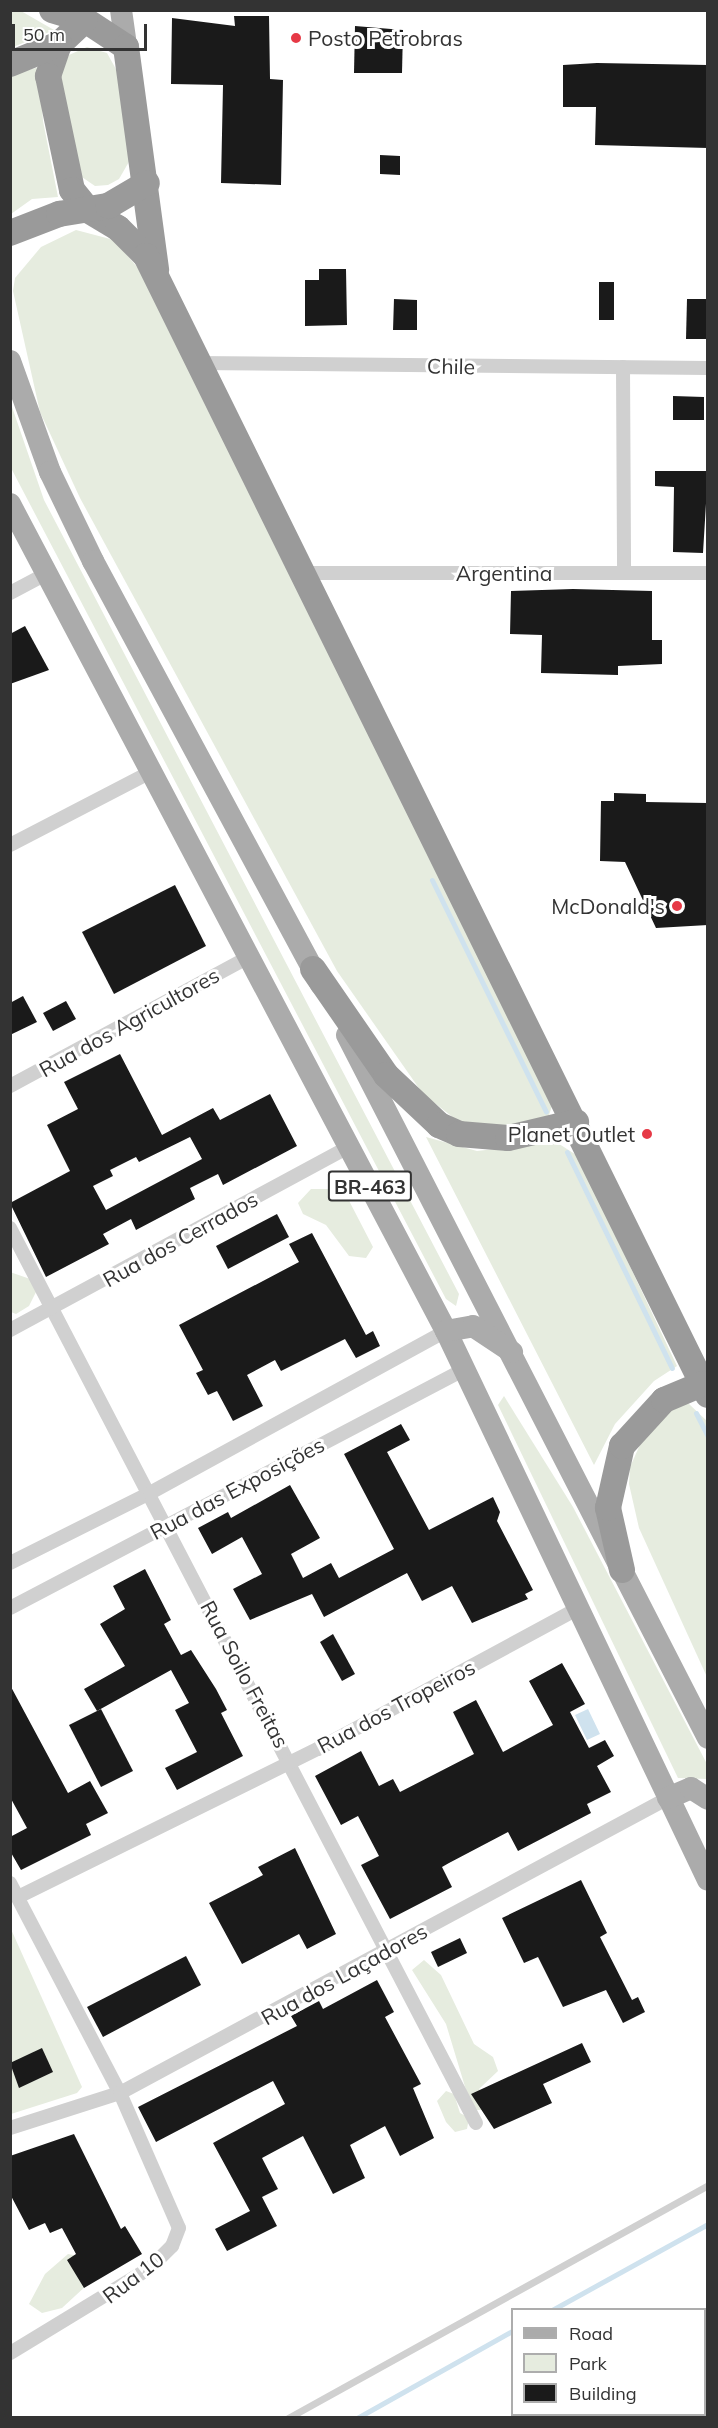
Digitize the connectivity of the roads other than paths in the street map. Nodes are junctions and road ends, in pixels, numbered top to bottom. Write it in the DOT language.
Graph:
graph roads {
  1 [pos="52,10"];
  2 [pos="121,10"];
  3 [pos="90,15"];
  4 [pos="59,44"];
  5 [pos="126,47"];
  6 [pos="10,64"];
  7 [pos="147,183"];
  8 [pos="88,210"];
  9 [pos="10,233"];
  10 [pos="157,279"];
  11 [pos="10,361"];
  12 [pos="195,363"];
  13 [pos="622,367"];
  14 [pos="708,368"];
  15 [pos="10,504"];
  16 [pos="300,573"];
  17 [pos="624,573"];
  18 [pos="708,573"];
  19 [pos="45,574"];
  20 [pos="10,593"];
  21 [pos="152,772"];
  22 [pos="10,845"];
  23 [pos="247,957"];
  24 [pos="313,969"];
  25 [pos="10,1086"];
  26 [pos="576,1122"];
  27 [pos="349,1147"];
  28 [pos="10,1228"];
  29 [pos="53,1308"];
  30 [pos="10,1330"];
  31 [pos="446,1331"];
  32 [pos="515,1355"];
  33 [pos="465,1369"];
  34 [pos="705,1390"];
  35 [pos="150,1493"];
  36 [pos="167,1525"];
  37 [pos="10,1563"];
  38 [pos="622,1570"];
  39 [pos="10,1608"];
  40 [pos="579,1608"];
  41 [pos="708,1738"];
  42 [pos="291,1761"];
  43 [pos="668,1798"];
  44 [pos="708,1799"];
  45 [pos="708,1880"];
  46 [pos="10,1882"];
  47 [pos="18,1897"];
  48 [pos="389,1948"];
  49 [pos="120,2093"];
  50 [pos="476,2123"];
  51 [pos="10,2128"];
  52 [pos="708,2185"];
  53 [pos="10,2353"];
  54 [pos="288,2418"];
  1 -- 3 [label="highway"];
  2 -- 5 [label="main road"];
  3 -- 4 [label="highway"];
  3 -- 5 [label="highway"];
  4 -- 6 [label="highway"];
  4 -- 8 [label="highway"];
  5 -- 7 [label="highway"];
  7 -- 8 [label="highway"];
  7 -- 10 [label="highway"];
  8 -- 9 [label="highway"];
  8 -- 10 [label="highway"];
  10 -- 12 [label="highway"];
  11 -- 24 [label="main road, BR-463"];
  12 -- 13 [label="street, Chile"];
  12 -- 16 [label="highway"];
  13 -- 14 [label="street, Chile"];
  13 -- 17 [label="street"];
  15 -- 19 [label="main road, BR-463"];
  16 -- 17 [label="street, Argentina"];
  16 -- 26 [label="highway"];
  17 -- 18 [label="street, Argentina"];
  19 -- 20 [label="street"];
  19 -- 21 [label="main road, BR-463"];
  21 -- 22 [label="street"];
  21 -- 23 [label="main road, BR-463"];
  23 -- 25 [label="street, Rua dos Agricultores"];
  23 -- 27 [label="main road, BR-463"];
  24 -- 26 [label="highway"];
  24 -- 32 [label="main road, BR-463"];
  26 -- 34 [label="highway"];
  27 -- 29 [label="street, Rua dos Cerrados"];
  27 -- 31 [label="main road, BR-463"];
  28 -- 29 [label="street, Rua Soilo Freitas"];
  29 -- 30 [label="street, Rua dos Cerrados"];
  29 -- 35 [label="street, Rua Soilo Freitas"];
  31 -- 32 [label="main road"];
  31 -- 33 [label="main road, BR-463"];
  31 -- 35 [label="street, Rua das Exposições"];
  32 -- 38 [label="main road, BR-463"];
  33 -- 36 [label="street, Rua das Exposições"];
  33 -- 40 [label="main road, BR-463"];
  34 -- 38 [label="highway"];
  35 -- 36 [label="street, Rua Soilo Freitas"];
  35 -- 37 [label="street, Rua das Exposições"];
  36 -- 39 [label="street, Rua das Exposições"];
  36 -- 42 [label="street, Rua Soilo Freitas"];
  38 -- 41 [label="main road, BR-463"];
  40 -- 42 [label="street, Rua dos Tropeiros"];
  40 -- 43 [label="main road, BR-463"];
  42 -- 47 [label="street, Rua dos Tropeiros"];
  42 -- 48 [label="street, Rua Soilo Freitas"];
  43 -- 44 [label="main road"];
  43 -- 45 [label="main road, BR-463"];
  43 -- 48 [label="street, Rua dos Laçadores"];
  46 -- 47 [label="street, Rua 10"];
  47 -- 49 [label="street, Rua 10"];
  48 -- 49 [label="street, Rua dos Laçadores"];
  48 -- 50 [label="street, Rua Soilo Freitas"];
  49 -- 51 [label="street, Rua dos Laçadores"];
  49 -- 53 [label="street, Rua 10"];
  52 -- 54 [label="lane"];
}
